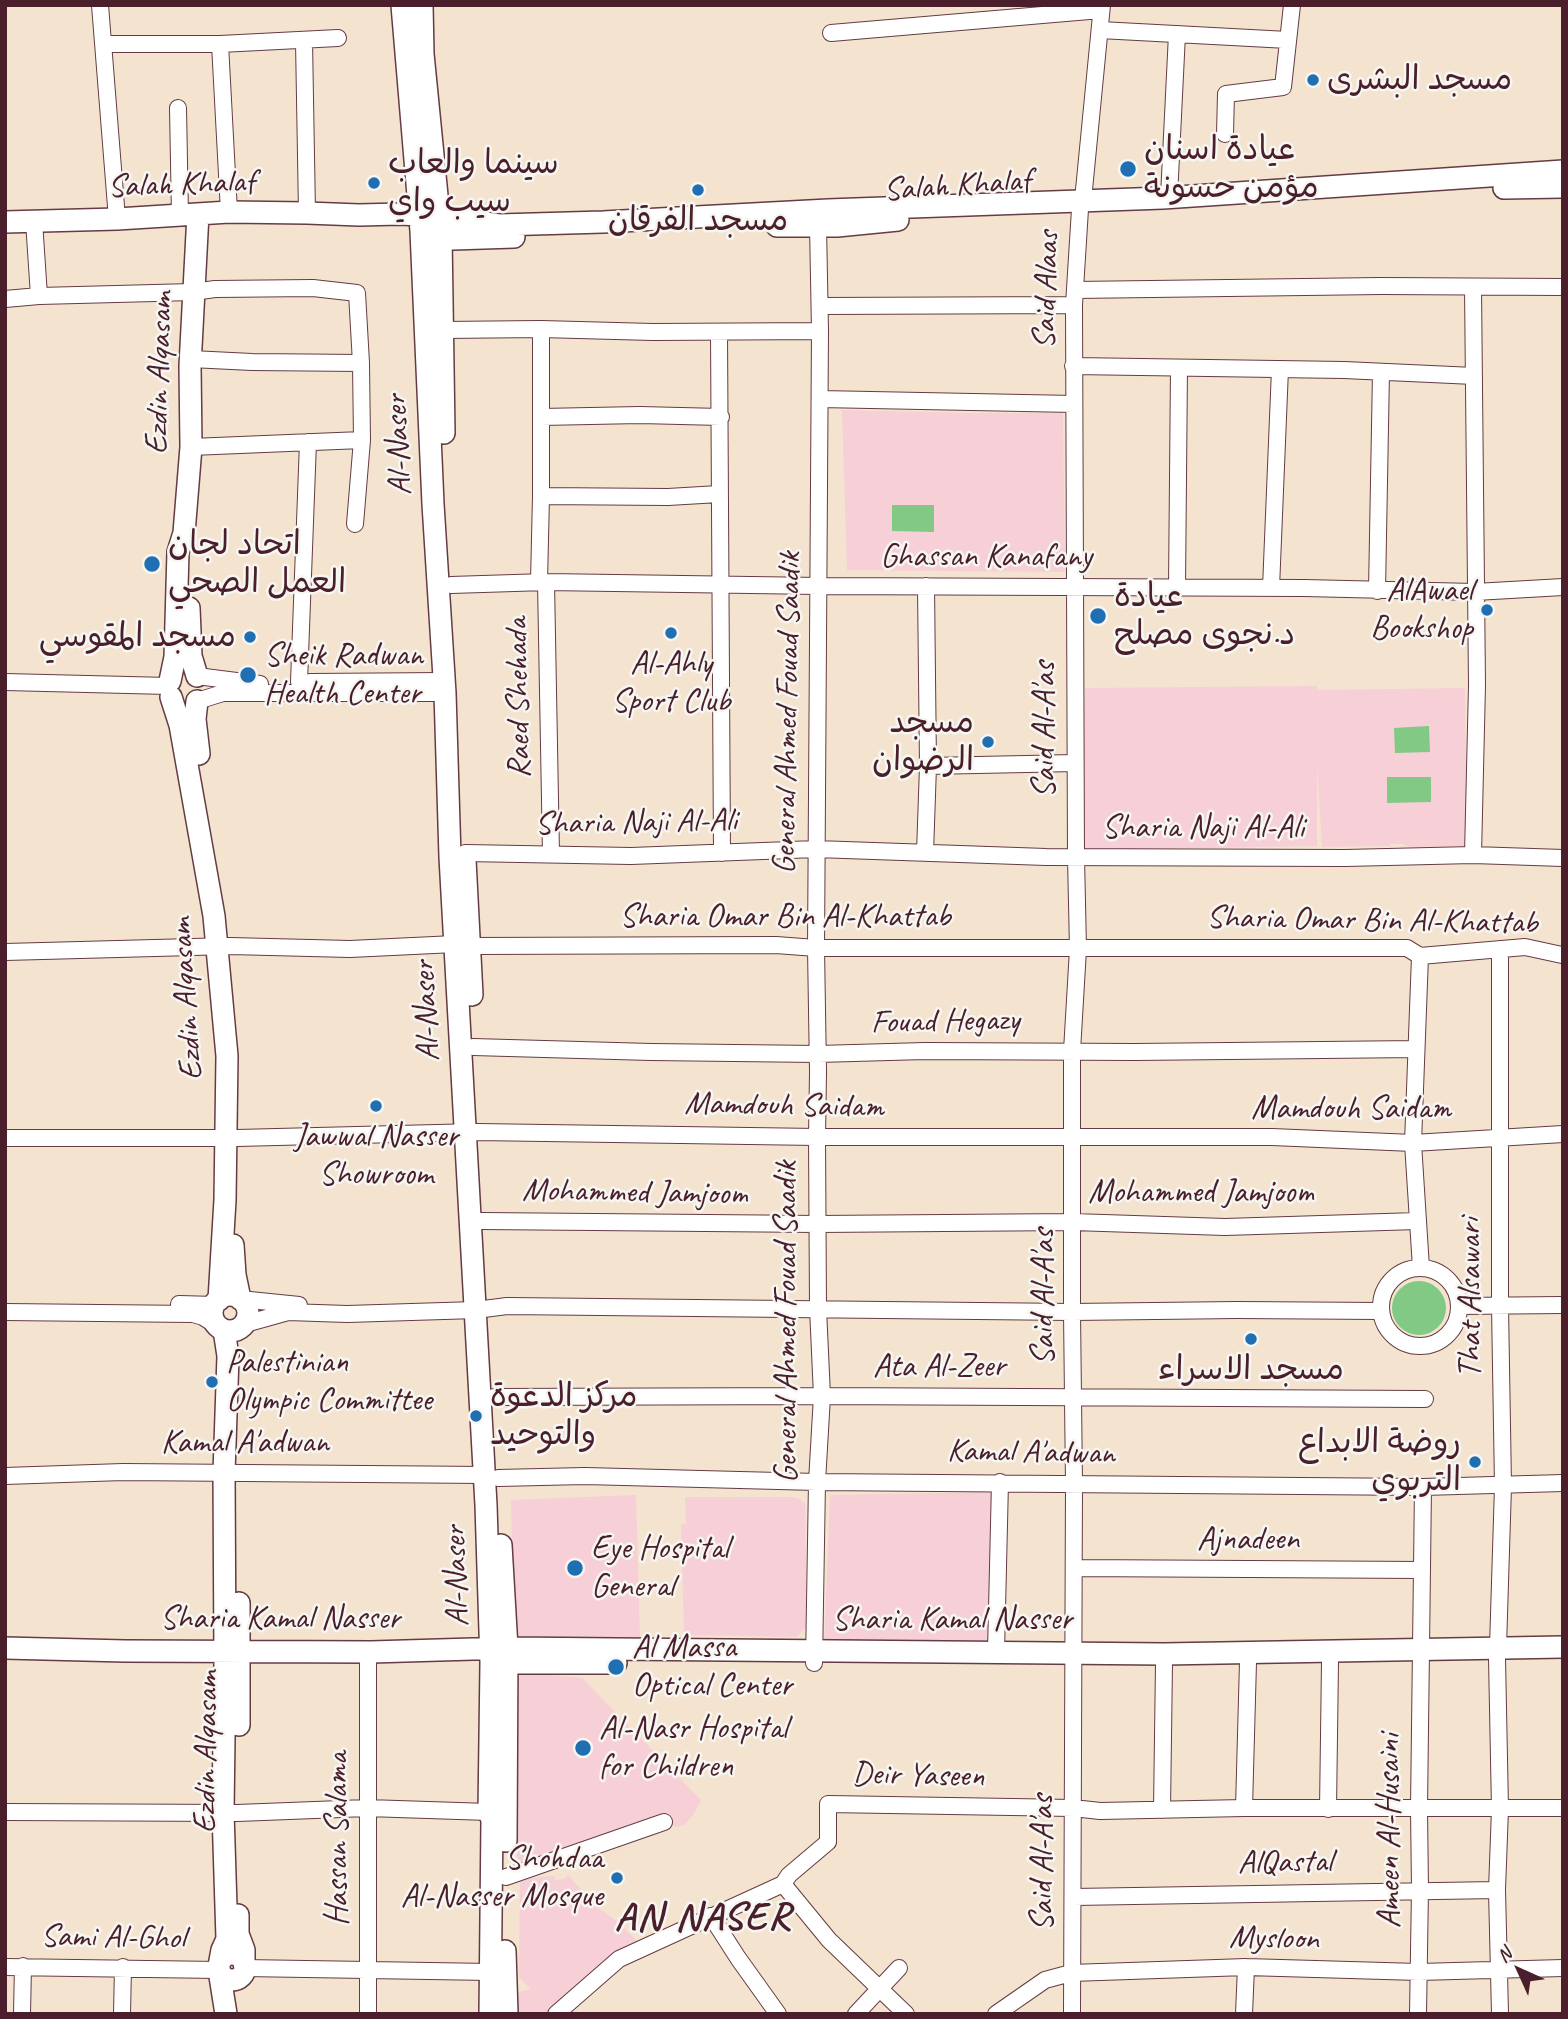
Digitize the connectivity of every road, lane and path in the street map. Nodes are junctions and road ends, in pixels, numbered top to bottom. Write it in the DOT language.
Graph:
graph roads {
  1 [pos="100,5"];
  2 [pos="402,5"];
  3 [pos="422,5"];
  4 [pos="1292,5"];
  5 [pos="1102,8"];
  6 [pos="1100,30"];
  7 [pos="831,33"];
  8 [pos="1177,34"];
  9 [pos="338,38"];
  10 [pos="1288,40"];
  11 [pos="304,41"];
  12 [pos="104,44"];
  13 [pos="220,44"];
  14 [pos="178,108"];
  15 [pos="1226,134"];
  16 [pos="1563,171"];
  17 [pos="1563,187"];
  18 [pos="1169,197"];
  19 [pos="1082,205"];
  20 [pos="229,212"];
  21 [pos="307,213"];
  22 [pos="189,215"];
  23 [pos="117,219"];
  24 [pos="34,221"];
  25 [pos="5,222"];
  26 [pos="430,225"];
  27 [pos="818,225"];
  28 [pos="1473,287"];
  29 [pos="1563,287"];
  30 [pos="193,292"];
  31 [pos="39,296"];
  32 [pos="1074,297"];
  33 [pos="5,299"];
  34 [pos="820,306"];
  35 [pos="541,329"];
  36 [pos="443,330"];
  37 [pos="820,331"];
  38 [pos="719,332"];
  39 [pos="191,359"];
  40 [pos="361,363"];
  41 [pos="1073,366"];
  42 [pos="1178,368"];
  43 [pos="1280,369"];
  44 [pos="1381,372"];
  45 [pos="1474,376"];
  46 [pos="820,399"];
  47 [pos="1074,404"];
  48 [pos="541,417"];
  49 [pos="720,417"];
  50 [pos="362,440"];
  51 [pos="308,442"];
  52 [pos="191,447"];
  53 [pos="719,494"];
  54 [pos="541,496"];
  55 [pos="355,524"];
  56 [pos="184,533"];
  57 [pos="542,582"];
  58 [pos="1075,583"];
  59 [pos="451,585"];
  60 [pos="721,585"];
  61 [pos="819,586"];
  62 [pos="926,586"];
  63 [pos="1177,587"];
  64 [pos="1563,587"];
  65 [pos="1272,588"];
  66 [pos="1377,591"];
  67 [pos="1475,592"];
  68 [pos="197,676"];
  69 [pos="5,682"];
  70 [pos="299,682"];
  71 [pos="445,687"];
  72 [pos="170,688"];
  73 [pos="197,701"];
  74 [pos="1075,763"];
  75 [pos="928,766"];
  76 [pos="816,849"];
  77 [pos="465,853"];
  78 [pos="722,853"];
  79 [pos="925,853"];
  80 [pos="551,854"];
  81 [pos="1473,855"];
  82 [pos="1076,857"];
  83 [pos="1563,858"];
  84 [pos="463,945"];
  85 [pos="224,946"];
  86 [pos="816,948"];
  87 [pos="1078,949"];
  88 [pos="1500,949"];
  89 [pos="5,952"];
  90 [pos="1562,953"];
  91 [pos="1420,956"];
  92 [pos="1563,964"];
  93 [pos="473,1046"];
  94 [pos="1416,1049"];
  95 [pos="1072,1051"];
  96 [pos="818,1054"];
  97 [pos="472,1133"];
  98 [pos="1563,1134"];
  99 [pos="817,1137"];
  100 [pos="5,1138"];
  101 [pos="231,1138"];
  102 [pos="1073,1138"];
  103 [pos="1500,1138"];
  104 [pos="1413,1143"];
  105 [pos="1417,1220"];
  106 [pos="481,1221"];
  107 [pos="1073,1222"];
  108 [pos="818,1224"];
  109 [pos="1421,1268"];
  110 [pos="240,1299"];
  111 [pos="5,1301"];
  112 [pos="217,1302"];
  113 [pos="1563,1305"];
  114 [pos="486,1306"];
  115 [pos="1459,1306"];
  116 [pos="1500,1306"];
  117 [pos="818,1308"];
  118 [pos="1380,1311"];
  119 [pos="5,1312"];
  120 [pos="1072,1312"];
  121 [pos="231,1327"];
  122 [pos="821,1395"];
  123 [pos="494,1397"];
  124 [pos="1074,1397"];
  125 [pos="1425,1399"];
  126 [pos="231,1473"];
  127 [pos="5,1476"];
  128 [pos="491,1477"];
  129 [pos="817,1482"];
  130 [pos="1000,1482"];
  131 [pos="1563,1483"];
  132 [pos="1074,1484"];
  133 [pos="1503,1486"];
  134 [pos="1423,1487"];
  135 [pos="1074,1568"];
  136 [pos="1422,1570"];
  137 [pos="1563,1647"];
  138 [pos="5,1648"];
  139 [pos="996,1652"];
  140 [pos="1498,1652"];
  141 [pos="1421,1654"];
  142 [pos="232,1656"];
  143 [pos="499,1656"];
  144 [pos="814,1657"];
  145 [pos="1074,1657"];
  146 [pos="1563,1657"];
  147 [pos="5,1658"];
  148 [pos="1248,1662"];
  149 [pos="1329,1662"];
  150 [pos="368,1663"];
  151 [pos="1164,1663"];
  152 [pos="367,1808"];
  153 [pos="1073,1808"];
  154 [pos="1244,1808"];
  155 [pos="1563,1808"];
  156 [pos="1328,1809"];
  157 [pos="1419,1809"];
  158 [pos="1500,1809"];
  159 [pos="1162,1810"];
  160 [pos="5,1812"];
  161 [pos="489,1812"];
  162 [pos="230,1813"];
  163 [pos="664,1822"];
  164 [pos="506,1877"];
  165 [pos="783,1884"];
  166 [pos="1420,1889"];
  167 [pos="1497,1889"];
  168 [pos="1074,1897"];
  169 [pos="711,1916"];
  170 [pos="23,1966"];
  171 [pos="5,1967"];
  172 [pos="1246,1967"];
  173 [pos="122,1968"];
  174 [pos="219,1968"];
  175 [pos="244,1968"];
  176 [pos="899,1968"];
  177 [pos="1563,1968"];
  178 [pos="369,1969"];
  179 [pos="1500,1970"];
  180 [pos="491,1972"];
  181 [pos="1419,1972"];
  182 [pos="1071,1973"];
  183 [pos="881,1988"];
  184 [pos="22,2014"];
  185 [pos="122,2014"];
  186 [pos="226,2014"];
  187 [pos="238,2014"];
  188 [pos="368,2014"];
  189 [pos="490,2014"];
  190 [pos="506,2014"];
  191 [pos="556,2014"];
  192 [pos="778,2014"];
  193 [pos="856,2014"];
  194 [pos="906,2014"];
  195 [pos="996,2014"];
  196 [pos="1072,2014"];
  197 [pos="1244,2014"];
  198 [pos="1418,2014"];
  199 [pos="1500,2014"];
  1 -- 12 [label="street"];
  2 -- 26 [label="main road, Al-Naser"];
  3 -- 26 [label="main road, Al-Naser"];
  4 -- 10 [label="street"];
  5 -- 6 [label="street, Said Alaas"];
  5 -- 7 [label="street"];
  6 -- 8 [label="street"];
  6 -- 19 [label="street, Said Alaas"];
  8 -- 10 [label="street"];
  8 -- 18 [label="street"];
  9 -- 11 [label="street"];
  10 -- 15 [label="street"];
  11 -- 13 [label="street"];
  11 -- 21 [label="street"];
  12 -- 13 [label="street"];
  12 -- 23 [label="street"];
  13 -- 20 [label="street"];
  14 -- 22 [label="street"];
  16 -- 18 [label="main road, Salah Khalaf"];
  17 -- 19 [label="main road, Salah Khalaf"];
  18 -- 19 [label="main road, Salah Khalaf"];
  19 -- 26 [label="main road, Salah Khalaf"];
  19 -- 27 [label="main road, Salah Khalaf"];
  19 -- 32 [label="street, Said Alaas"];
  20 -- 21 [label="main road, Salah Khalaf"];
  20 -- 22 [label="main road, Salah Khalaf"];
  21 -- 26 [label="main road, Salah Khalaf"];
  22 -- 23 [label="main road, Salah Khalaf"];
  22 -- 30 [label="main road, Ezdin Alqasam"];
  23 -- 24 [label="main road, Salah Khalaf"];
  24 -- 25 [label="main road, Salah Khalaf"];
  24 -- 31 [label="street"];
  26 -- 27 [label="main road, Salah Khalaf"];
  26 -- 36 [label="main road, Al-Naser"];
  26 -- 71 [label="main road, Al-Naser"];
  27 -- 34 [label="street, General Ahmed Fouad Saadik"];
  28 -- 29 [label="street"];
  28 -- 32 [label="street"];
  28 -- 45 [label="street"];
  30 -- 31 [label="street"];
  30 -- 39 [label="main road, Ezdin Alqasam"];
  30 -- 40 [label="street"];
  31 -- 33 [label="street"];
  32 -- 34 [label="street"];
  32 -- 41 [label="street, Said Alaas"];
  34 -- 37 [label="street, General Ahmed Fouad Saadik"];
  35 -- 36 [label="street"];
  35 -- 38 [label="street"];
  35 -- 48 [label="street, Raed Shehada"];
  36 -- 59 [label="main road, Al-Naser"];
  37 -- 38 [label="street"];
  37 -- 46 [label="street, General Ahmed Fouad Saadik"];
  38 -- 49 [label="street"];
  39 -- 40 [label="street"];
  39 -- 52 [label="main road, Ezdin Alqasam"];
  40 -- 50 [label="street"];
  41 -- 42 [label="street"];
  41 -- 47 [label="street, Said Alaas"];
  42 -- 43 [label="street"];
  42 -- 63 [label="street"];
  43 -- 44 [label="street"];
  43 -- 65 [label="street"];
  44 -- 45 [label="street"];
  44 -- 66 [label="street"];
  45 -- 67 [label="street"];
  46 -- 47 [label="street"];
  46 -- 61 [label="street, General Ahmed Fouad Saadik"];
  47 -- 58 [label="street, Said Alaas"];
  48 -- 49 [label="street"];
  48 -- 54 [label="street, Raed Shehada"];
  49 -- 53 [label="street"];
  50 -- 51 [label="street"];
  50 -- 55 [label="street"];
  51 -- 52 [label="street"];
  51 -- 70 [label="street"];
  52 -- 56 [label="main road, Ezdin Alqasam"];
  53 -- 54 [label="street"];
  53 -- 60 [label="street"];
  54 -- 57 [label="street, Raed Shehada"];
  56 -- 68 [label="main road, Ezdin Alqasam"];
  56 -- 72 [label="main road, Ezdin Alqasam"];
  57 -- 59 [label="street, Ghassan Kanafany"];
  57 -- 60 [label="street, Ghassan Kanafany"];
  57 -- 80 [label="street, Raed Shehada"];
  58 -- 62 [label="street, Ghassan Kanafany"];
  58 -- 63 [label="street, Ghassan Kanafany"];
  58 -- 74 [label="street, Said Al-A'as"];
  59 -- 77 [label="main road, Al-Naser"];
  60 -- 61 [label="street, Ghassan Kanafany"];
  60 -- 78 [label="street"];
  61 -- 62 [label="street, Ghassan Kanafany"];
  61 -- 76 [label="street, General Ahmed Fouad Saadik"];
  62 -- 75 [label="street"];
  63 -- 65 [label="street, Ghassan Kanafany"];
  64 -- 67 [label="street, Ghassan Kanafany"];
  65 -- 66 [label="street, Ghassan Kanafany"];
  66 -- 67 [label="street, Ghassan Kanafany"];
  67 -- 81 [label="street"];
  68 -- 70 [label="street"];
  68 -- 72 [label="main road"];
  68 -- 73 [label="main road"];
  69 -- 72 [label="street"];
  70 -- 71 [label="street"];
  71 -- 73 [label="street"];
  71 -- 84 [label="main road, Al-Naser"];
  72 -- 73 [label="main road"];
  72 -- 85 [label="main road, Ezdin Alqasam"];
  73 -- 85 [label="main road, Ezdin Alqasam"];
  74 -- 75 [label="street"];
  74 -- 82 [label="street, Said Al-A'as"];
  75 -- 79 [label="street"];
  76 -- 78 [label="street, Sharia Naji Al-Ali"];
  76 -- 79 [label="street, Sharia Naji Al-Ali"];
  76 -- 86 [label="street, General Ahmed Fouad Saadik"];
  77 -- 80 [label="street, Sharia Naji Al-Ali"];
  77 -- 84 [label="main road, Al-Naser"];
  78 -- 80 [label="street, Sharia Naji Al-Ali"];
  79 -- 82 [label="street, Sharia Naji Al-Ali"];
  81 -- 82 [label="street, Sharia Naji Al-Ali"];
  81 -- 83 [label="street, Sharia Naji Al-Ali"];
  82 -- 87 [label="street, Said Al-A'as"];
  84 -- 85 [label="street, Sharia Omar Bin Al-Khattab"];
  84 -- 86 [label="street, Sharia Omar Bin Al-Khattab"];
  84 -- 93 [label="main road, Al-Naser"];
  84 -- 97 [label="main road, Al-Naser"];
  85 -- 89 [label="street, Sharia Omar Bin Al-Khattab"];
  85 -- 101 [label="main road, Ezdin Alqasam"];
  86 -- 87 [label="street, Sharia Omar Bin Al-Khattab"];
  86 -- 96 [label="street, General Ahmed Fouad Saadik"];
  87 -- 91 [label="street, Sharia Omar Bin Al-Khattab"];
  87 -- 95 [label="street, Said Al-A'as"];
  88 -- 90 [label="street, Sharia Omar Bin Al-Khattab"];
  88 -- 91 [label="street, Sharia Omar Bin Al-Khattab"];
  88 -- 103 [label="street, That Alsawari"];
  90 -- 92 [label="street"];
  91 -- 94 [label="street"];
  93 -- 96 [label="street, Fouad Hegazy"];
  93 -- 97 [label="main road, Al-Naser"];
  94 -- 95 [label="street, Fouad Hegazy"];
  94 -- 104 [label="street"];
  95 -- 96 [label="street, Fouad Hegazy"];
  95 -- 102 [label="street, Said Al-A'as"];
  96 -- 99 [label="street, General Ahmed Fouad Saadik"];
  97 -- 99 [label="street, Mamdouh Saidam"];
  97 -- 101 [label="street, Mamdouh Saidam"];
  97 -- 106 [label="main road, Al-Naser"];
  97 -- 114 [label="main road, Al-Naser"];
  98 -- 103 [label="street, Mamdouh Saidam"];
  99 -- 102 [label="street, Mamdouh Saidam"];
  99 -- 108 [label="street, General Ahmed Fouad Saadik"];
  100 -- 101 [label="street, Mamdouh Saidam"];
  101 -- 110 [label="main road, Ezdin Alqasam"];
  101 -- 112 [label="main road, Ezdin Alqasam"];
  102 -- 104 [label="street, Mamdouh Saidam"];
  102 -- 107 [label="street, Said Al-A'as"];
  103 -- 104 [label="street, Mamdouh Saidam"];
  103 -- 116 [label="street, That Alsawari"];
  104 -- 105 [label="street"];
  105 -- 107 [label="street, Mohammed Jamjoom"];
  105 -- 109 [label="street"];
  106 -- 108 [label="street, Mohammed Jamjoom"];
  106 -- 114 [label="main road, Al-Naser"];
  107 -- 108 [label="street, Mohammed Jamjoom"];
  107 -- 120 [label="street, Said Al-A'as"];
  108 -- 117 [label="street, General Ahmed Fouad Saadik"];
  109 -- 115 [label="street"];
  109 -- 118 [label="street"];
  110 -- 112 [label="main road"];
  110 -- 114 [label="street"];
  110 -- 121 [label="main road, Ezdin Alqasam"];
  111 -- 112 [label="street"];
  112 -- 121 [label="main road, Ezdin Alqasam"];
  113 -- 116 [label="street"];
  114 -- 117 [label="street"];
  114 -- 121 [label="street"];
  114 -- 123 [label="main road, Al-Naser"];
  114 -- 128 [label="main road, Al-Naser"];
  115 -- 116 [label="street"];
  115 -- 118 [label="street"];
  116 -- 133 [label="street, That Alsawari"];
  117 -- 120 [label="street"];
  117 -- 122 [label="street, General Ahmed Fouad Saadik"];
  118 -- 120 [label="street"];
  119 -- 121 [label="street"];
  120 -- 124 [label="street, Said Al-A'as"];
  121 -- 126 [label="main road, Ezdin Alqasam"];
  122 -- 123 [label="street, Ata Al-Zeer"];
  122 -- 124 [label="street, Ata Al-Zeer"];
  122 -- 129 [label="street, General Ahmed Fouad Saadik"];
  123 -- 128 [label="main road, Al-Naser"];
  124 -- 125 [label="street, Ata Al-Zeer"];
  124 -- 132 [label="street, Said Al-A'as"];
  126 -- 127 [label="street, Kamal A'adwan"];
  126 -- 128 [label="street, Kamal A'adwan"];
  126 -- 142 [label="main road, Ezdin Alqasam"];
  128 -- 129 [label="street, Kamal A'adwan"];
  128 -- 143 [label="main road, Al-Naser"];
  129 -- 130 [label="street, Kamal A'adwan"];
  129 -- 144 [label="street, General Ahmed Fouad Saadik"];
  130 -- 132 [label="street, Kamal A'adwan"];
  130 -- 139 [label="street"];
  131 -- 133 [label="street, Kamal A'adwan"];
  132 -- 134 [label="street, Kamal A'adwan"];
  132 -- 135 [label="street, Said Al-A'as"];
  133 -- 134 [label="street, Kamal A'adwan"];
  133 -- 140 [label="street, That Alsawari"];
  134 -- 136 [label="street, Ameen Al-Husaini"];
  135 -- 136 [label="street, Ajnadeen"];
  135 -- 145 [label="street, Said Al-A'as"];
  136 -- 141 [label="street, Ameen Al-Husaini"];
  137 -- 140 [label="main road, Sharia Kamal Nasser"];
  138 -- 142 [label="main road, Sharia Kamal Nasser"];
  139 -- 144 [label="main road, Sharia Kamal Nasser"];
  139 -- 145 [label="main road, Sharia Kamal Nasser"];
  140 -- 141 [label="main road, Sharia Kamal Nasser"];
  140 -- 146 [label="main road, Sharia Kamal Nasser"];
  140 -- 158 [label="street, That Alsawari"];
  141 -- 145 [label="main road, Sharia Kamal Nasser"];
  141 -- 149 [label="main road, Sharia Kamal Nasser"];
  141 -- 157 [label="street, Ameen Al-Husaini"];
  142 -- 143 [label="main road, Sharia Kamal Nasser"];
  142 -- 147 [label="main road, Sharia Kamal Nasser"];
  142 -- 150 [label="main road, Sharia Kamal Nasser"];
  142 -- 162 [label="main road, Ezdin Alqasam"];
  143 -- 144 [label="main road, Sharia Kamal Nasser"];
  143 -- 150 [label="main road, Sharia Kamal Nasser"];
  143 -- 161 [label="main road, Al-Naser"];
  143 -- 164 [label="main road, Al-Naser"];
  144 -- 145 [label="main road, Sharia Kamal Nasser"];
  145 -- 151 [label="main road, Sharia Kamal Nasser"];
  145 -- 153 [label="street, Said Al-A'as"];
  148 -- 149 [label="main road, Sharia Kamal Nasser"];
  148 -- 151 [label="main road, Sharia Kamal Nasser"];
  148 -- 154 [label="street"];
  149 -- 156 [label="street"];
  150 -- 152 [label="street, Hassan Salama"];
  151 -- 159 [label="street"];
  152 -- 161 [label="street"];
  152 -- 162 [label="street"];
  152 -- 178 [label="street, Hassan Salama"];
  153 -- 159 [label="street, Deir Yaseen"];
  153 -- 165 [label="street, Deir Yaseen"];
  153 -- 168 [label="street, Said Al-A'as"];
  154 -- 156 [label="street, Deir Yaseen"];
  154 -- 159 [label="street, Deir Yaseen"];
  155 -- 158 [label="street, Deir Yaseen"];
  156 -- 157 [label="street, Deir Yaseen"];
  157 -- 158 [label="street, Deir Yaseen"];
  157 -- 166 [label="street, Ameen Al-Husaini"];
  158 -- 167 [label="street, That Alsawari"];
  160 -- 162 [label="street"];
  161 -- 180 [label="main road, Al-Naser"];
  162 -- 174 [label="main road, Ezdin Alqasam"];
  162 -- 175 [label="main road, Ezdin Alqasam"];
  163 -- 164 [label="street"];
  164 -- 190 [label="main road, Al-Naser"];
  165 -- 169 [label="street, Deir Yaseen"];
  165 -- 183 [label="street"];
  166 -- 167 [label="street, AlQastal"];
  166 -- 168 [label="street, AlQastal"];
  166 -- 181 [label="street, Ameen Al-Husaini"];
  167 -- 179 [label="street, That Alsawari"];
  168 -- 182 [label="street, Said Al-A'as"];
  169 -- 191 [label="street, Deir Yaseen"];
  169 -- 192 [label="street"];
  170 -- 171 [label="street, Sami Al-Ghol"];
  170 -- 173 [label="street, Sami Al-Ghol"];
  170 -- 184 [label="street"];
  172 -- 181 [label="street, Mysloon"];
  172 -- 182 [label="street, Mysloon"];
  172 -- 197 [label="street"];
  173 -- 174 [label="street, Sami Al-Ghol"];
  173 -- 185 [label="street"];
  174 -- 175 [label="main road"];
  174 -- 186 [label="main road, Ezdin Alqasam"];
  175 -- 178 [label="street"];
  175 -- 187 [label="main road, Ezdin Alqasam"];
  176 -- 183 [label="street"];
  177 -- 179 [label="street, Mysloon"];
  178 -- 180 [label="street"];
  178 -- 188 [label="street, Hassan Salama"];
  179 -- 181 [label="street, Mysloon"];
  179 -- 199 [label="street, That Alsawari"];
  180 -- 189 [label="main road, Al-Naser"];
  181 -- 198 [label="street, Ameen Al-Husaini"];
  182 -- 195 [label="street, Mysloon"];
  182 -- 196 [label="street, Said Al-A'as"];
  183 -- 193 [label="street"];
  183 -- 194 [label="street"];
}
